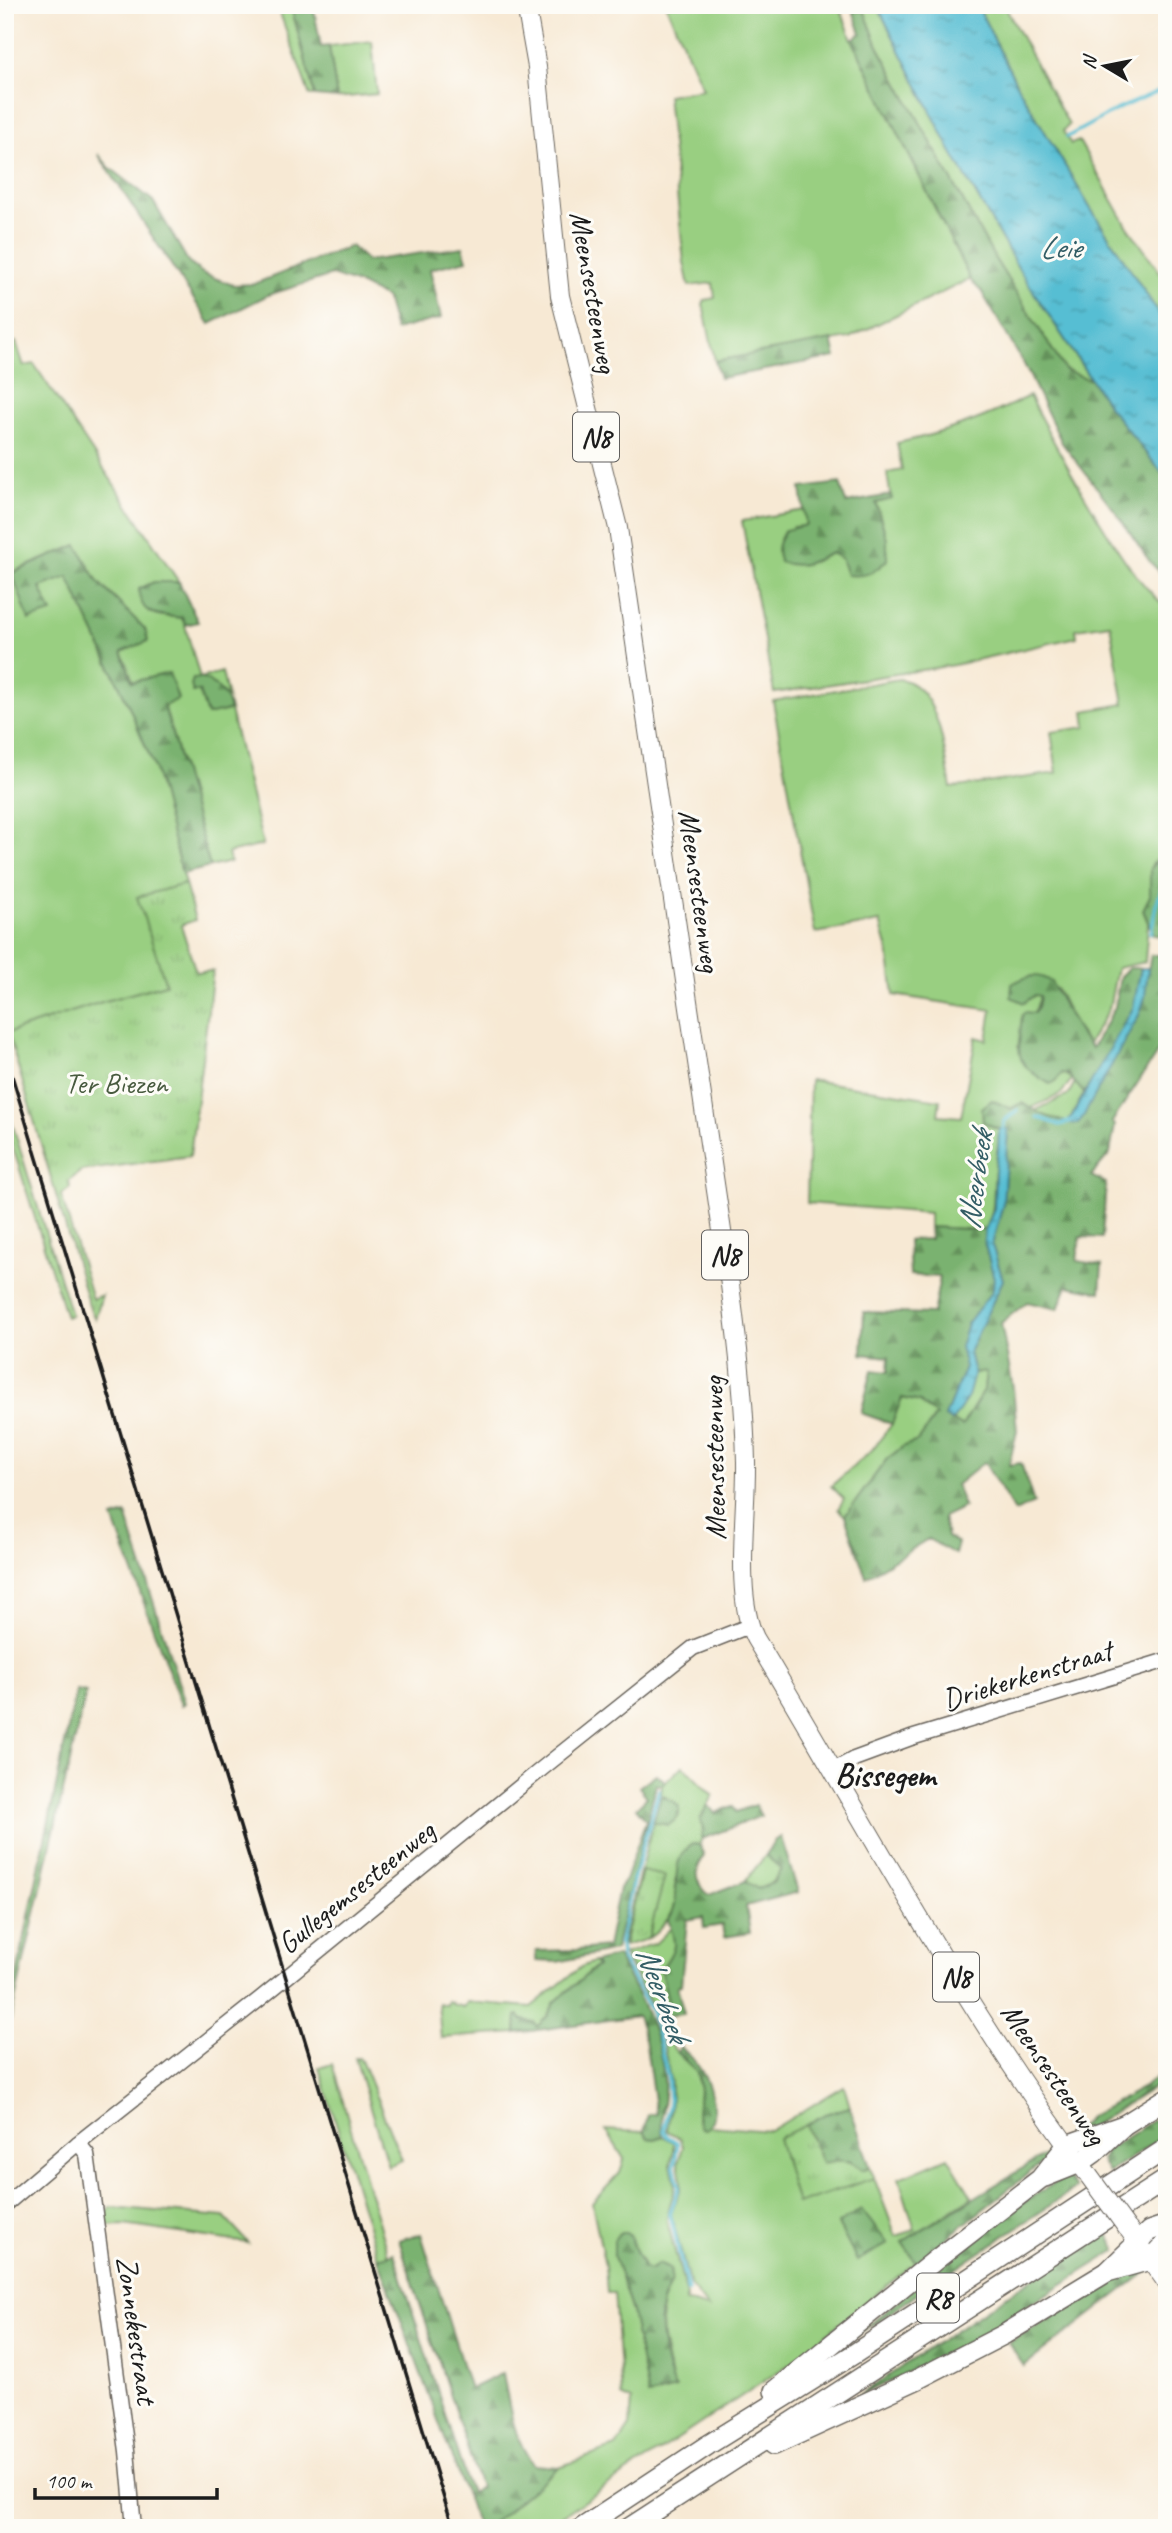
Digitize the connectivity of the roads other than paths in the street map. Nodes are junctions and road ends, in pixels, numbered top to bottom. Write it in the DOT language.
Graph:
graph roads {
  1 [pos="526,5"];
  2 [pos="749,1626"];
  3 [pos="1167,1660"];
  4 [pos="834,1770"];
  5 [pos="1167,2098"];
  6 [pos="1124,2125"];
  7 [pos="78,2143"];
  8 [pos="1067,2145"];
  9 [pos="1167,2148"];
  10 [pos="1084,2169"];
  11 [pos="1040,2179"];
  12 [pos="1167,2179"];
  13 [pos="5,2205"];
  14 [pos="1167,2225"];
  15 [pos="1132,2234"];
  16 [pos="1167,2242"];
  17 [pos="1150,2260"];
  18 [pos="1107,2272"];
  19 [pos="1167,2283"];
  20 [pos="708,2445"];
  21 [pos="713,2473"];
  22 [pos="134,2528"];
  23 [pos="582,2528"];
  24 [pos="629,2528"];
  1 -- 2 [label="main road, Meensesteenweg / N8"];
  2 -- 4 [label="main road, Meensesteenweg / N8"];
  2 -- 7 [label="street, Gullegemsesteenweg"];
  3 -- 4 [label="street, Driekerkenstraat"];
  4 -- 8 [label="main road, Meensesteenweg / N8"];
  5 -- 6 [label="highway"];
  6 -- 8 [label="highway"];
  6 -- 10 [label="highway"];
  7 -- 13 [label="street, Gullegemsesteenweg"];
  7 -- 22 [label="street, Zonnekestraat"];
  8 -- 10 [label="main road, Meensesteenweg / N8"];
  8 -- 11 [label="highway"];
  9 -- 20 [label="highway, R8"];
  10 -- 11 [label="highway"];
  10 -- 15 [label="main road, Meensesteenweg / N8, bridge"];
  11 -- 20 [label="highway"];
  12 -- 21 [label="highway, R8"];
  14 -- 15 [label="highway"];
  15 -- 17 [label="main road, Meensesteenweg / N8"];
  15 -- 18 [label="highway"];
  16 -- 17 [label="highway"];
  17 -- 18 [label="highway"];
  17 -- 19 [label="main road, Meensesteenweg / N8"];
  18 -- 21 [label="highway"];
  20 -- 23 [label="highway, R8"];
  21 -- 24 [label="highway, R8"];
}
